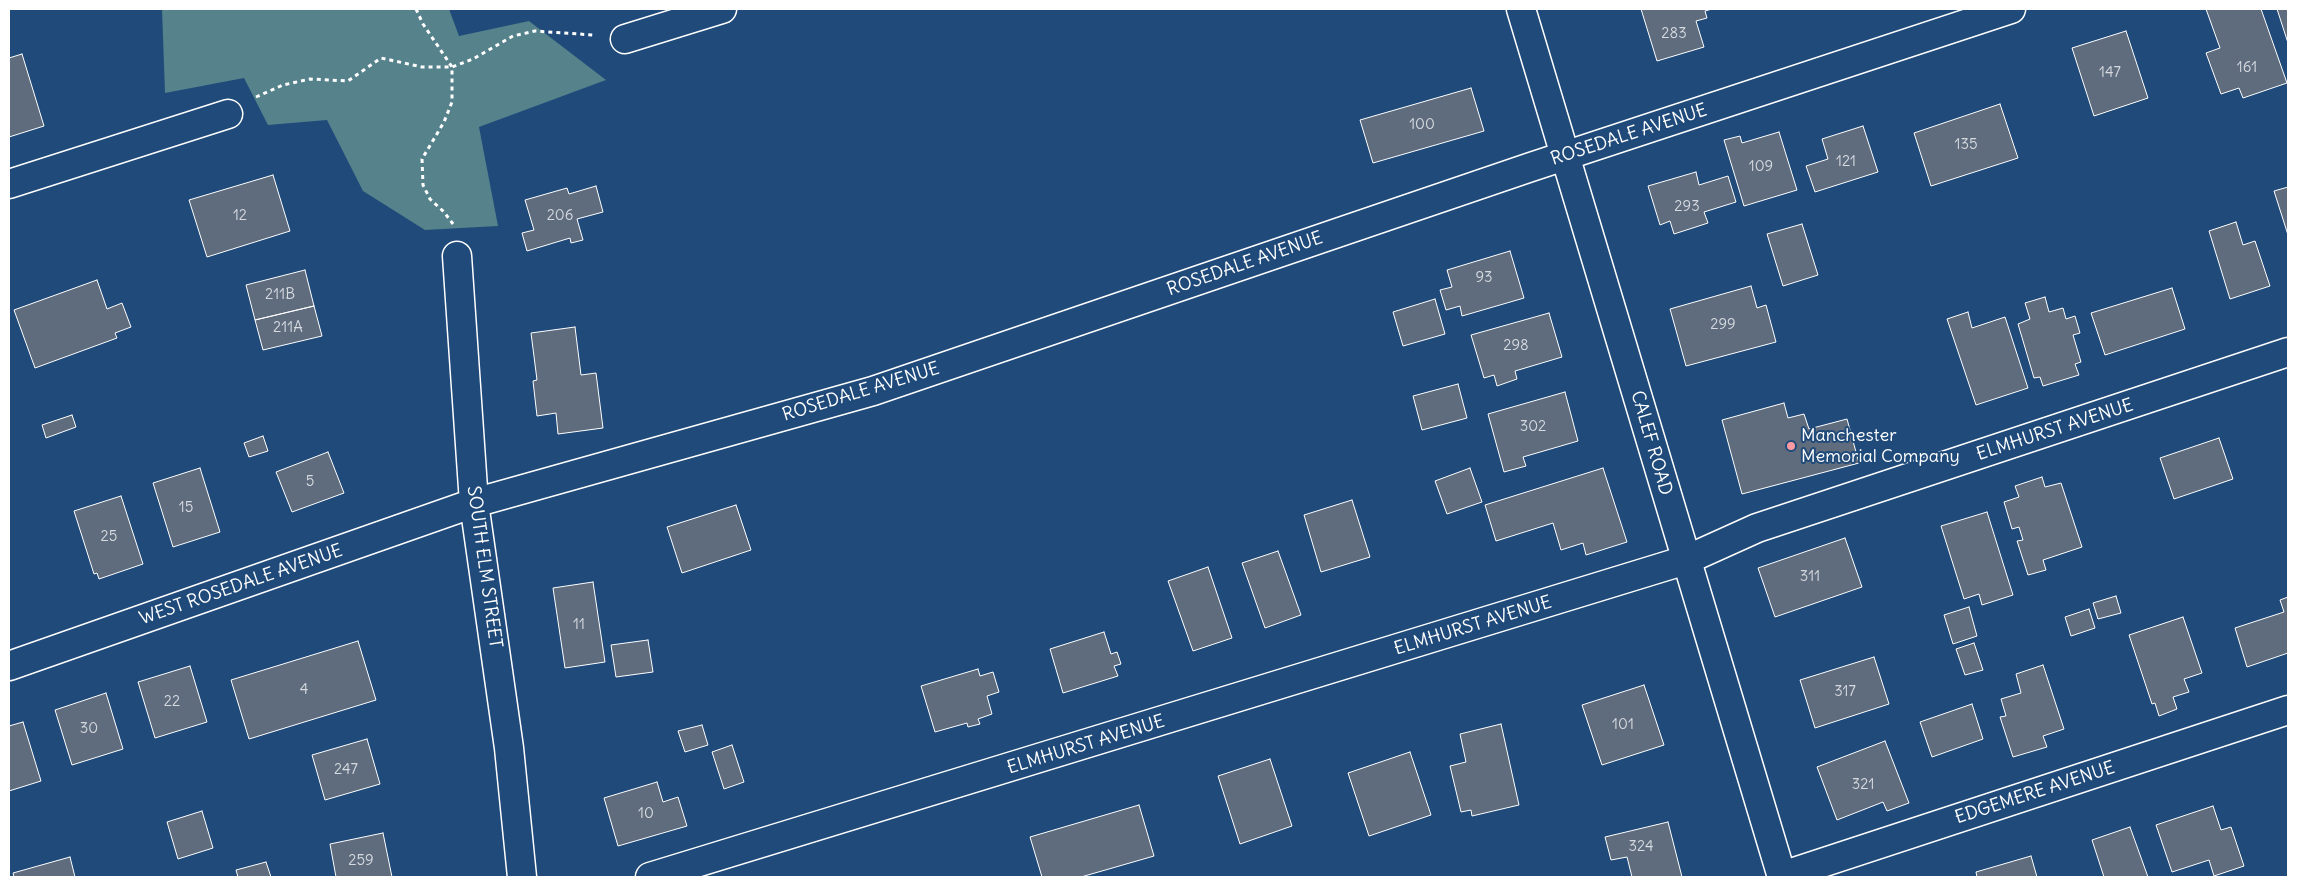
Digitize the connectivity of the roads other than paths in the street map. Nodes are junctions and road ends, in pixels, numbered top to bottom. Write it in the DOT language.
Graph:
graph roads {
  1 [pos="722,9"];
  2 [pos="1521,9"];
  3 [pos="2011,9"];
  4 [pos="626,39"];
  5 [pos="228,114"];
  6 [pos="1567,156"];
  7 [pos="9,184"];
  8 [pos="457,256"];
  9 [pos="2288,352"];
  10 [pos="474,503"];
  11 [pos="1686,560"];
  12 [pos="9,666"];
  13 [pos="2288,710"];
  14 [pos="522,877"];
  15 [pos="650,877"];
  16 [pos="1782,877"];
  1 -- 4 [label="street"];
  2 -- 6 [label="street, CALEF ROAD"];
  3 -- 6 [label="street, ROSEDALE AVENUE"];
  5 -- 7 [label="street"];
  6 -- 10 [label="street, ROSEDALE AVENUE"];
  6 -- 11 [label="street, CALEF ROAD"];
  8 -- 10 [label="street, SOUTH ELM STREET"];
  9 -- 11 [label="street, ELMHURST AVENUE"];
  10 -- 12 [label="street, WEST ROSEDALE AVENUE"];
  10 -- 14 [label="street, SOUTH ELM STREET"];
  11 -- 15 [label="street, ELMHURST AVENUE"];
  11 -- 16 [label="street, CALEF ROAD"];
  13 -- 16 [label="street, EDGEMERE AVENUE"];
}
